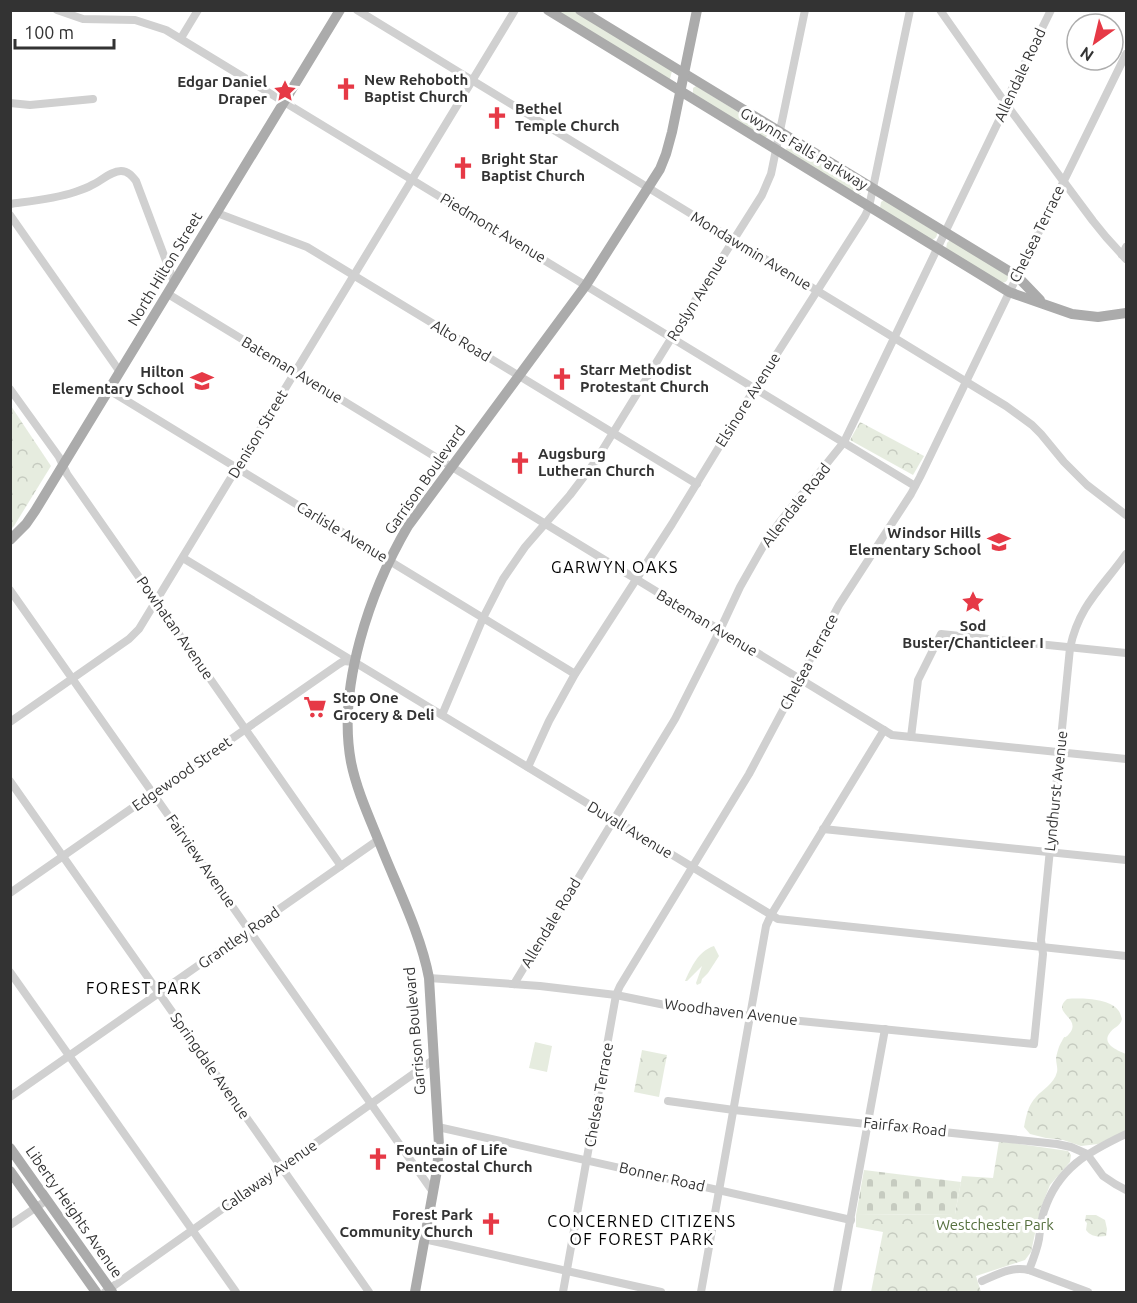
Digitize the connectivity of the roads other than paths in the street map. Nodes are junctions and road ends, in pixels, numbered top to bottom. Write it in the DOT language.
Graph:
graph roads {
  1 [pos="57,10"];
  2 [pos="107,10"];
  3 [pos="198,10"];
  4 [pos="340,10"];
  5 [pos="357,10"];
  6 [pos="515,10"];
  7 [pos="548,10"];
  8 [pos="580,10"];
  9 [pos="697,10"];
  10 [pos="805,10"];
  11 [pos="910,10"];
  12 [pos="940,10"];
  13 [pos="1051,10"];
  14 [pos="106,20"];
  15 [pos="181,38"];
  16 [pos="1126,54"];
  17 [pos="684,73"];
  18 [pos="472,81"];
  19 [pos="680,91"];
  20 [pos="93,99"];
  21 [pos="285,101"];
  22 [pos="10,103"];
  23 [pos="1005,104"];
  24 [pos="780,132"];
  25 [pos="776,150"];
  26 [pos="412,179"];
  27 [pos="1063,181"];
  28 [pos="648,188"];
  29 [pos="873,189"];
  30 [pos="10,204"];
  31 [pos="869,207"];
  32 [pos="217,213"];
  33 [pos="10,215"];
  34 [pos="945,232"];
  35 [pos="734,240"];
  36 [pos="937,248"];
  37 [pos="1126,248"];
  38 [pos="1124,257"];
  39 [pos="354,276"];
  40 [pos="1017,276"];
  41 [pos="174,282"];
  42 [pos="586,285"];
  43 [pos="817,291"];
  44 [pos="1009,292"];
  45 [pos="168,294"];
  46 [pos="1048,305"];
  47 [pos="1126,313"];
  48 [pos="672,337"];
  49 [pos="895,338"];
  50 [pos="120,372"];
  51 [pos="296,372"];
  52 [pos="519,376"];
  53 [pos="966,381"];
  54 [pos="755,388"];
  55 [pos="10,389"];
  56 [pos="109,390"];
  57 [pos="614,434"];
  58 [pos="844,442"];
  59 [pos="63,465"];
  60 [pos="451,467"];
  61 [pos="237,468"];
  62 [pos="697,484"];
  63 [pos="915,486"];
  64 [pos="1126,515"];
  65 [pos="545,524"];
  66 [pos="10,540"];
  67 [pos="1126,554"];
  68 [pos="183,558"];
  69 [pos="389,561"];
  70 [pos="637,580"];
  71 [pos="10,590"];
  72 [pos="157,601"];
  73 [pos="483,618"];
  74 [pos="720,630"];
  75 [pos="1070,648"];
  76 [pos="1126,653"];
  77 [pos="356,663"];
  78 [pos="575,674"];
  79 [pos="73,679"];
  80 [pos="799,679"];
  81 [pos="442,716"];
  82 [pos="10,722"];
  83 [pos="245,729"];
  84 [pos="884,730"];
  85 [pos="911,736"];
  86 [pos="1060,752"];
  87 [pos="1126,759"];
  88 [pos="528,767"];
  89 [pos="10,781"];
  90 [pos="153,794"];
  91 [pos="614,820"];
  92 [pos="823,829"];
  93 [pos="378,840"];
  94 [pos="1050,852"];
  95 [pos="63,856"];
  96 [pos="1126,860"];
  97 [pos="341,866"];
  98 [pos="693,868"];
  99 [pos="10,894"];
  100 [pos="771,915"];
  101 [pos="249,930"];
  102 [pos="1041,947"];
  103 [pos="1126,956"];
  104 [pos="10,972"];
  105 [pos="429,978"];
  106 [pos="514,984"];
  107 [pos="159,993"];
  108 [pos="616,995"];
  109 [pos="750,1016"];
  110 [pos="885,1029"];
  111 [pos="1034,1044"];
  112 [pos="69,1056"];
  113 [pos="433,1060"];
  114 [pos="10,1097"];
  115 [pos="668,1101"];
  116 [pos="371,1104"];
  117 [pos="734,1110"];
  118 [pos="868,1124"];
  119 [pos="438,1127"];
  120 [pos="1126,1134"];
  121 [pos="10,1148"];
  122 [pos="1087,1154"];
  123 [pos="587,1160"];
  124 [pos="281,1168"];
  125 [pos="10,1171"];
  126 [pos="719,1190"];
  127 [pos="1126,1190"];
  128 [pos="433,1192"];
  129 [pos="47,1200"];
  130 [pos="36,1207"];
  131 [pos="851,1220"];
  132 [pos="10,1225"];
  133 [pos="192,1230"];
  134 [pos="424,1239"];
  135 [pos="1029,1270"];
  136 [pos="567,1271"];
  137 [pos="982,1281"];
  138 [pos="109,1291"];
  139 [pos="96,1293"];
  140 [pos="236,1293"];
  141 [pos="369,1293"];
  142 [pos="415,1293"];
  143 [pos="563,1293"];
  144 [pos="661,1293"];
  145 [pos="700,1293"];
  146 [pos="837,1293"];
  147 [pos="1088,1293"];
  1 -- 14 [label="street, Piedmont Avenue"];
  2 -- 14 [label="street"];
  3 -- 15 [label="street"];
  4 -- 21 [label="main road, North Hilton Street"];
  5 -- 18 [label="street, Mondawmin Avenue"];
  6 -- 18 [label="street, Denison Street"];
  7 -- 19 [label="main road, Gwynns Falls Parkway"];
  8 -- 17 [label="main road, Gwynns Falls Parkway"];
  9 -- 17 [label="main road, Garrison Boulevard"];
  10 -- 24 [label="street, Roslyn Avenue"];
  11 -- 29 [label="street, Elsinore Avenue"];
  12 -- 23 [label="street"];
  13 -- 23 [label="street, Allendale Road"];
  14 -- 15 [label="street, Piedmont Avenue"];
  15 -- 21 [label="street, Piedmont Avenue"];
  16 -- 27 [label="street, Chelsea Terrace"];
  17 -- 19 [label="main road, Garrison Boulevard"];
  17 -- 24 [label="main road, Gwynns Falls Parkway"];
  18 -- 26 [label="street, Denison Street"];
  18 -- 28 [label="street, Mondawmin Avenue"];
  19 -- 25 [label="main road, Gwynns Falls Parkway"];
  19 -- 28 [label="main road, Garrison Boulevard"];
  20 -- 22 [label="street"];
  21 -- 26 [label="street, Piedmont Avenue"];
  21 -- 32 [label="main road, North Hilton Street"];
  23 -- 27 [label="street"];
  23 -- 34 [label="street, Allendale Road"];
  24 -- 25 [label="street, Roslyn Avenue"];
  24 -- 29 [label="main road, Gwynns Falls Parkway"];
  25 -- 31 [label="main road, Gwynns Falls Parkway"];
  25 -- 35 [label="street, Roslyn Avenue"];
  26 -- 39 [label="street, Denison Street"];
  26 -- 42 [label="street, Piedmont Avenue"];
  27 -- 38 [label="street"];
  27 -- 40 [label="street, Chelsea Terrace"];
  28 -- 35 [label="street, Mondawmin Avenue"];
  28 -- 42 [label="main road, Garrison Boulevard"];
  29 -- 31 [label="street, Elsinore Avenue"];
  29 -- 34 [label="main road, Gwynns Falls Parkway"];
  30 -- 41 [label="street"];
  31 -- 36 [label="main road, Gwynns Falls Parkway"];
  31 -- 43 [label="street, Elsinore Avenue"];
  32 -- 39 [label="street, Alto Road"];
  32 -- 41 [label="main road, North Hilton Street"];
  33 -- 50 [label="street"];
  34 -- 36 [label="street, Allendale Road"];
  34 -- 40 [label="main road, Gwynns Falls Parkway"];
  35 -- 43 [label="street, Mondawmin Avenue"];
  35 -- 48 [label="street, Roslyn Avenue"];
  36 -- 44 [label="main road, Gwynns Falls Parkway"];
  36 -- 49 [label="street, Allendale Road"];
  37 -- 38 [label="street"];
  39 -- 51 [label="street, Denison Street"];
  39 -- 52 [label="street, Alto Road"];
  40 -- 44 [label="street, Chelsea Terrace"];
  40 -- 46 [label="main road, Gwynns Falls Parkway"];
  41 -- 45 [label="main road, North Hilton Street"];
  42 -- 48 [label="street, Piedmont Avenue"];
  42 -- 52 [label="main road, Garrison Boulevard"];
  43 -- 49 [label="street, Mondawmin Avenue"];
  43 -- 54 [label="street, Elsinore Avenue"];
  44 -- 46 [label="main road, Gwynns Falls Parkway"];
  44 -- 53 [label="street, Chelsea Terrace"];
  45 -- 50 [label="main road, North Hilton Street"];
  45 -- 51 [label="street, Bateman Avenue"];
  46 -- 47 [label="main road, Gwynns Falls Parkway"];
  48 -- 54 [label="street, Piedmont Avenue"];
  48 -- 57 [label="street, Roslyn Avenue"];
  49 -- 53 [label="street, Mondawmin Avenue"];
  49 -- 58 [label="street, Allendale Road"];
  50 -- 56 [label="main road, North Hilton Street"];
  51 -- 60 [label="street, Bateman Avenue"];
  51 -- 61 [label="street, Denison Street"];
  52 -- 57 [label="street, Alto Road"];
  52 -- 60 [label="main road, Garrison Boulevard"];
  53 -- 63 [label="street, Chelsea Terrace"];
  53 -- 64 [label="street, Mondawmin Avenue"];
  54 -- 58 [label="street, Piedmont Avenue"];
  54 -- 62 [label="street, Elsinore Avenue"];
  55 -- 59 [label="street, Powhatan Avenue"];
  56 -- 59 [label="main road, North Hilton Street"];
  56 -- 61 [label="street, Carlisle Avenue"];
  57 -- 62 [label="street, Alto Road"];
  57 -- 65 [label="street, Roslyn Avenue"];
  58 -- 63 [label="street, Piedmont Avenue"];
  58 -- 74 [label="street, Allendale Road"];
  59 -- 66 [label="main road, North Hilton Street"];
  59 -- 72 [label="street, Powhatan Avenue"];
  60 -- 65 [label="street, Bateman Avenue"];
  60 -- 69 [label="main road, Garrison Boulevard"];
  61 -- 68 [label="street, Denison Street"];
  61 -- 69 [label="street, Carlisle Avenue"];
  62 -- 70 [label="street, Elsinore Avenue"];
  63 -- 80 [label="street, Chelsea Terrace"];
  65 -- 70 [label="street, Bateman Avenue"];
  65 -- 73 [label="street, Roslyn Avenue"];
  67 -- 75 [label="street, Lyndhurst Avenue"];
  68 -- 72 [label="street, Denison Street"];
  68 -- 77 [label="street, Duvall Avenue"];
  69 -- 73 [label="street, Carlisle Avenue"];
  69 -- 77 [label="main road, Garrison Boulevard"];
  70 -- 74 [label="street, Bateman Avenue"];
  70 -- 78 [label="street, Elsinore Avenue"];
  71 -- 79 [label="street, Fairview Avenue"];
  72 -- 79 [label="street, Denison Street"];
  72 -- 83 [label="street, Powhatan Avenue"];
  73 -- 78 [label="street, Carlisle Avenue"];
  73 -- 81 [label="street, Roslyn Avenue"];
  74 -- 80 [label="street, Bateman Avenue"];
  74 -- 91 [label="street, Allendale Road"];
  75 -- 76 [label="street"];
  75 -- 85 [label="street"];
  75 -- 86 [label="street, Lyndhurst Avenue"];
  77 -- 81 [label="street, Duvall Avenue"];
  77 -- 83 [label="street, Edgewood Street"];
  77 -- 93 [label="main road, Garrison Boulevard"];
  78 -- 88 [label="street, Elsinore Avenue"];
  79 -- 82 [label="street, Denison Street"];
  79 -- 90 [label="street, Fairview Avenue"];
  80 -- 84 [label="street, Bateman Avenue"];
  80 -- 98 [label="street, Chelsea Terrace"];
  81 -- 88 [label="street, Duvall Avenue"];
  83 -- 90 [label="street, Edgewood Street"];
  83 -- 97 [label="street, Powhatan Avenue"];
  84 -- 85 [label="street, Bateman Avenue"];
  84 -- 92 [label="street"];
  85 -- 86 [label="street, Bateman Avenue"];
  86 -- 87 [label="street, Bateman Avenue"];
  86 -- 94 [label="street, Lyndhurst Avenue"];
  88 -- 91 [label="street, Duvall Avenue"];
  89 -- 95 [label="street, Springdale Avenue"];
  90 -- 95 [label="street, Edgewood Street"];
  90 -- 101 [label="street, Fairview Avenue"];
  91 -- 98 [label="street, Duvall Avenue"];
  91 -- 106 [label="street, Allendale Road"];
  92 -- 94 [label="street"];
  92 -- 100 [label="street"];
  93 -- 97 [label="street, Grantley Road"];
  93 -- 105 [label="main road, Garrison Boulevard"];
  94 -- 96 [label="street"];
  94 -- 102 [label="street, Lyndhurst Avenue"];
  95 -- 99 [label="street, Edgewood Street"];
  95 -- 107 [label="street, Springdale Avenue"];
  97 -- 101 [label="street, Grantley Road"];
  98 -- 100 [label="street, Duvall Avenue"];
  98 -- 108 [label="street, Chelsea Terrace"];
  100 -- 102 [label="street, Duvall Avenue"];
  100 -- 109 [label="street"];
  101 -- 107 [label="street, Grantley Road"];
  101 -- 116 [label="street, Fairview Avenue"];
  102 -- 103 [label="street, Duvall Avenue"];
  102 -- 111 [label="street, Lyndhurst Avenue"];
  104 -- 112 [label="street"];
  105 -- 106 [label="street, Woodhaven Avenue"];
  105 -- 113 [label="main road, Garrison Boulevard"];
  106 -- 108 [label="street, Woodhaven Avenue"];
  107 -- 112 [label="street, Grantley Road"];
  107 -- 124 [label="street, Springdale Avenue"];
  108 -- 109 [label="street, Woodhaven Avenue"];
  108 -- 123 [label="street, Chelsea Terrace"];
  109 -- 110 [label="street, Woodhaven Avenue"];
  109 -- 117 [label="street"];
  110 -- 111 [label="street, Woodhaven Avenue"];
  110 -- 118 [label="street"];
  112 -- 114 [label="street, Grantley Road"];
  112 -- 133 [label="street"];
  113 -- 116 [label="street, Callaway Avenue"];
  113 -- 119 [label="main road, Garrison Boulevard"];
  115 -- 117 [label="street, Fairfax Road"];
  116 -- 124 [label="street, Callaway Avenue"];
  116 -- 128 [label="street, Fairview Avenue"];
  117 -- 118 [label="street, Fairfax Road"];
  117 -- 126 [label="street"];
  118 -- 122 [label="street, Fairfax Road"];
  118 -- 131 [label="street"];
  119 -- 123 [label="street, Bonner Road"];
  119 -- 128 [label="main road, Garrison Boulevard"];
  120 -- 122 [label="street"];
  121 -- 129 [label="main road, Liberty Heights Avenue"];
  122 -- 127 [label="street"];
  122 -- 135 [label="street"];
  123 -- 126 [label="street, Bonner Road"];
  123 -- 136 [label="street, Chelsea Terrace"];
  124 -- 133 [label="street, Callaway Avenue"];
  124 -- 141 [label="street, Springdale Avenue"];
  125 -- 130 [label="main road, Liberty Heights Avenue"];
  126 -- 131 [label="street, Bonner Road"];
  126 -- 145 [label="street"];
  128 -- 134 [label="main road, Garrison Boulevard"];
  129 -- 130 [label="street"];
  129 -- 138 [label="main road, Liberty Heights Avenue"];
  130 -- 132 [label="street"];
  130 -- 139 [label="main road, Liberty Heights Avenue"];
  131 -- 146 [label="street"];
  133 -- 138 [label="street, Callaway Avenue"];
  133 -- 140 [label="street"];
  134 -- 136 [label="street"];
  134 -- 142 [label="main road, Garrison Boulevard"];
  135 -- 137 [label="street"];
  135 -- 147 [label="street"];
  136 -- 143 [label="street, Chelsea Terrace"];
  136 -- 144 [label="street"];
}
